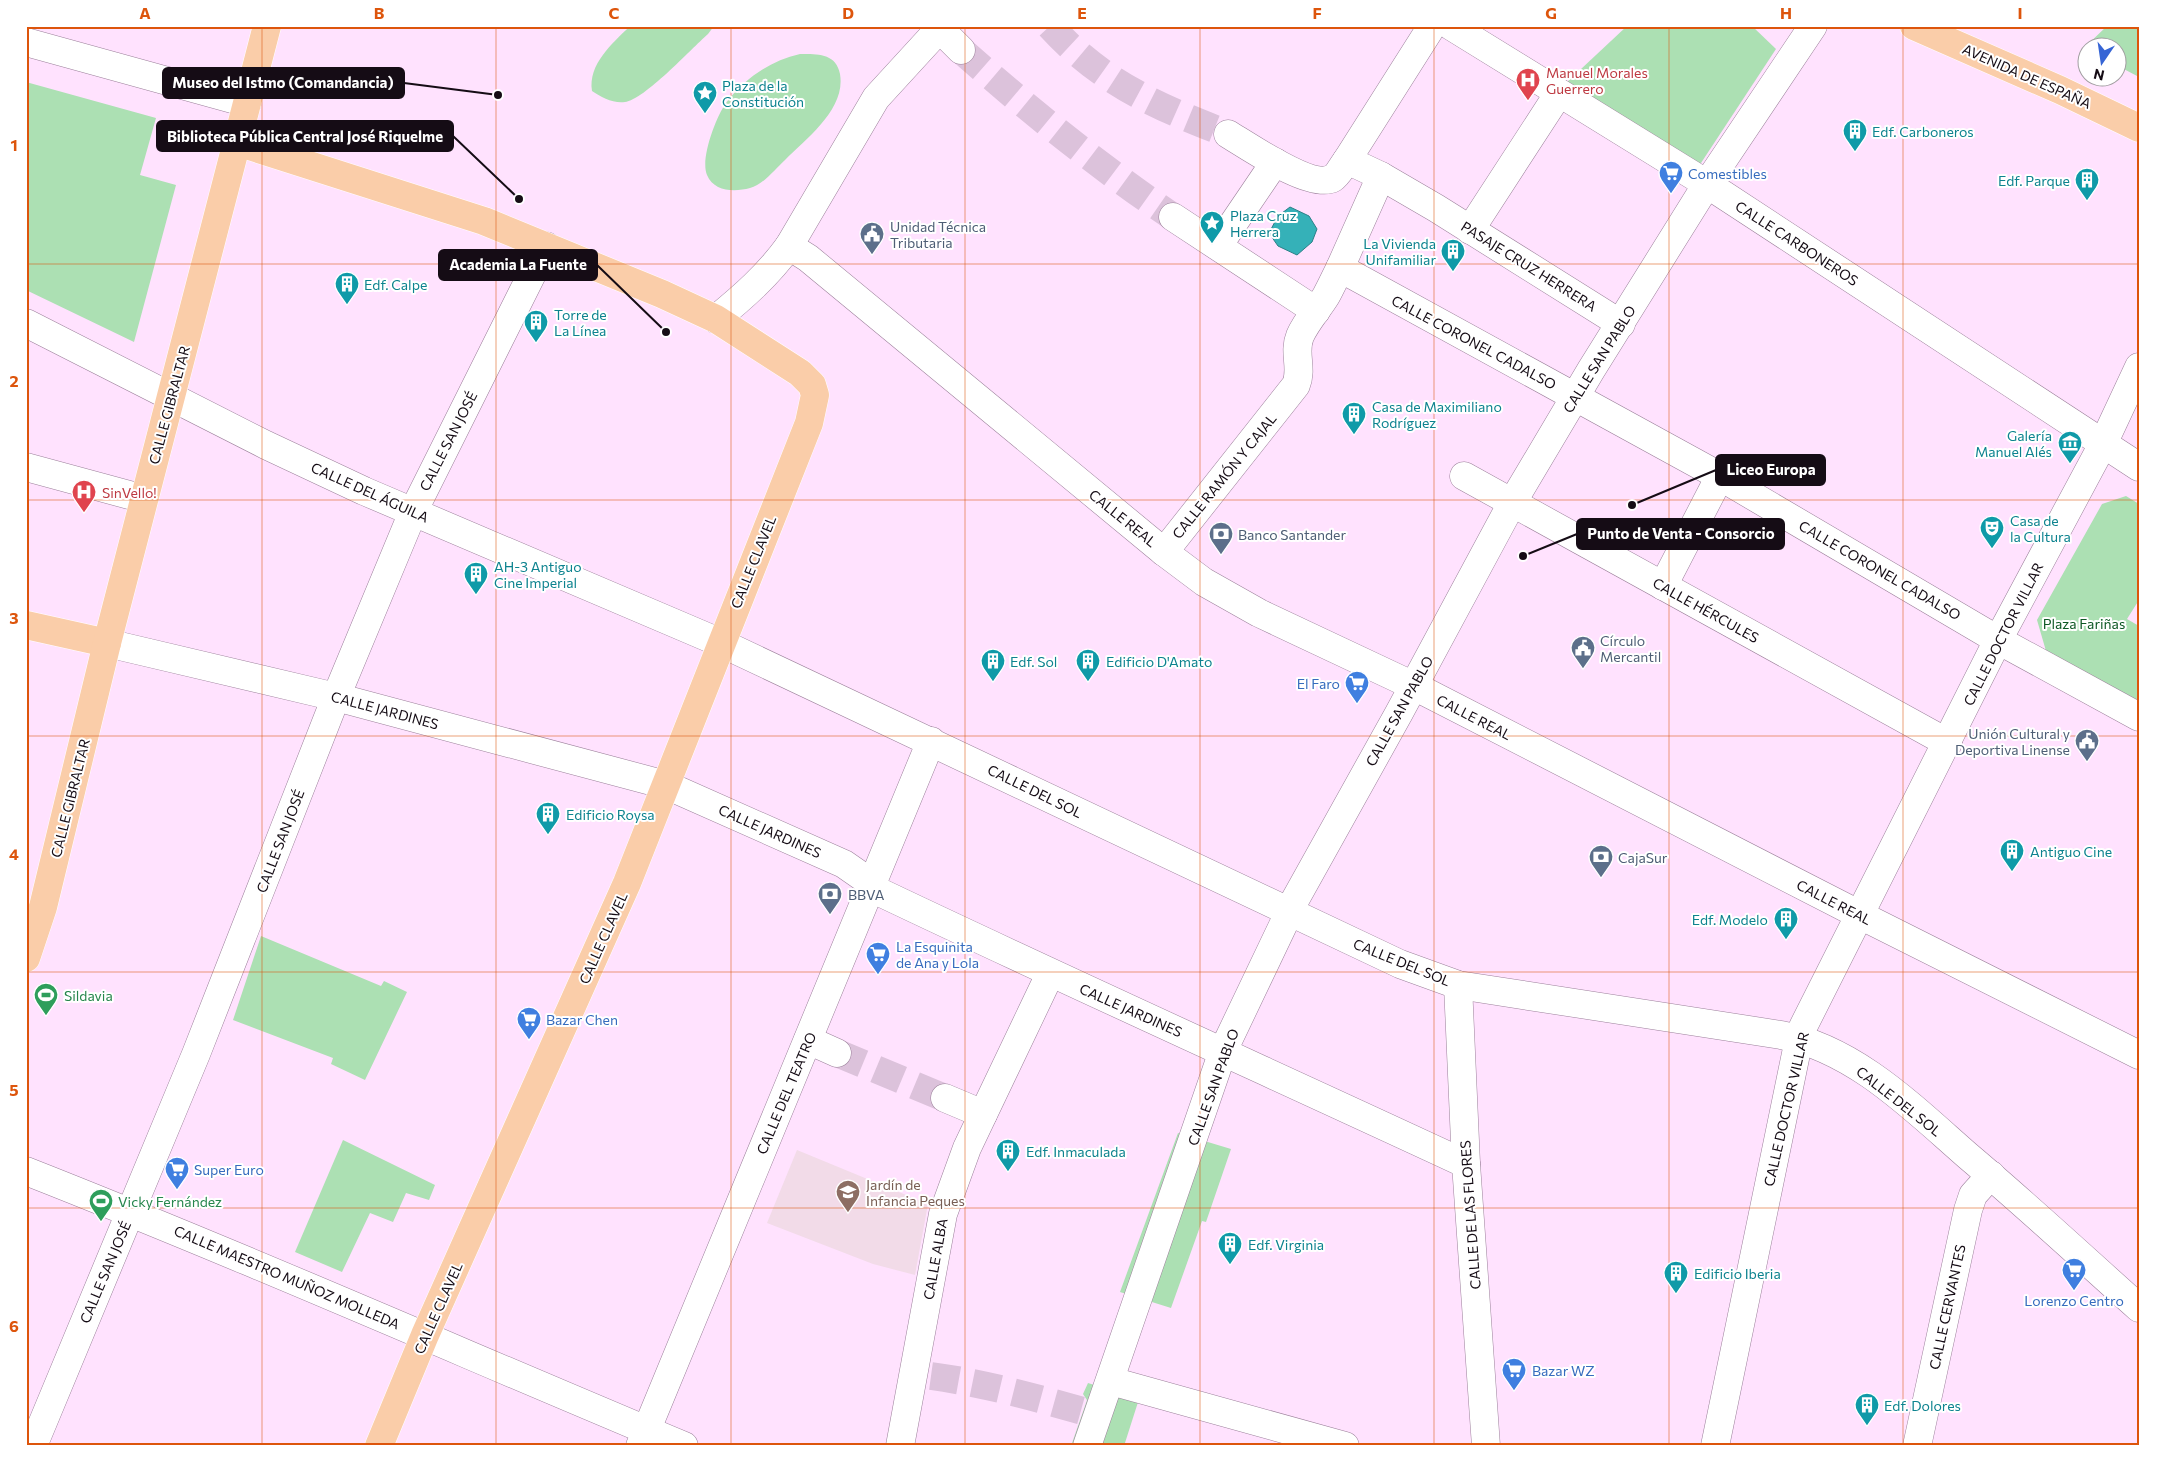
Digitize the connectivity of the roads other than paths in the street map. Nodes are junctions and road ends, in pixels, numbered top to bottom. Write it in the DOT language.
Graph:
graph roads {
  1 [pos="267,26"];
  2 [pos="1432,26"];
  3 [pos="1451,26"];
  4 [pos="1813,26"];
  5 [pos="1914,26"];
  6 [pos="941,27"];
  7 [pos="26,42"];
  8 [pos="961,50"];
  9 [pos="1559,93"];
  10 [pos="247,103"];
  11 [pos="2139,128"];
  12 [pos="1228,134"];
  13 [pos="237,142"];
  14 [pos="1347,160"];
  15 [pos="1275,162"];
  16 [pos="1381,176"];
  17 [pos="1707,184"];
  18 [pos="1173,217"];
  19 [pos="1470,230"];
  20 [pos="546,246"];
  21 [pos="789,246"];
  22 [pos="1218,246"];
  23 [pos="1340,268"];
  24 [pos="1316,311"];
  25 [pos="716,320"];
  26 [pos="26,323"];
  27 [pos="1621,324"];
  28 [pos="2139,367"];
  29 [pos="171,397"];
  30 [pos="1575,397"];
  31 [pos="2103,444"];
  32 [pos="26,467"];
  33 [pos="2139,467"];
  34 [pos="1464,476"];
  35 [pos="1720,476"];
  36 [pos="144,498"];
  37 [pos="1512,503"];
  38 [pos="412,512"];
  39 [pos="1164,552"];
  40 [pos="1662,586"];
  41 [pos="26,625"];
  42 [pos="1998,640"];
  43 [pos="107,643"];
  44 [pos="721,643"];
  45 [pos="1414,686"];
  46 [pos="336,697"];
  47 [pos="2139,717"];
  48 [pos="931,741"];
  49 [pos="1948,743"];
  50 [pos="666,785"];
  51 [pos="871,888"];
  52 [pos="1288,912"];
  53 [pos="1860,915"];
  54 [pos="26,958"];
  55 [pos="1050,974"];
  56 [pos="1458,985"];
  57 [pos="1799,1039"];
  58 [pos="808,1040"];
  59 [pos="1223,1051"];
  60 [pos="837,1053"];
  61 [pos="2139,1055"];
  62 [pos="946,1098"];
  63 [pos="983,1114"];
  64 [pos="1466,1164"];
  65 [pos="26,1171"];
  66 [pos="1991,1175"];
  67 [pos="130,1212"];
  68 [pos="2139,1308"];
  69 [pos="425,1335"];
  70 [pos="1111,1381"];
  71 [pos="643,1438"];
  72 [pos="33,1446"];
  73 [pos="379,1446"];
  74 [pos="684,1446"];
  75 [pos="900,1446"];
  76 [pos="1087,1446"];
  77 [pos="1345,1446"];
  78 [pos="1486,1446"];
  79 [pos="1715,1446"];
  80 [pos="1917,1446"];
  1 -- 10 [label="main road, CALLE GIBRALTAR"];
  2 -- 14 [label="street"];
  3 -- 9 [label="street, CALLE CARBONEROS"];
  4 -- 17 [label="street, CALLE SAN PABLO"];
  5 -- 11 [label="main road, AVENIDA DE ESPAÑA"];
  6 -- 8 [label="street"];
  6 -- 21 [label="street"];
  7 -- 10 [label="street"];
  9 -- 17 [label="street, CALLE CARBONEROS"];
  9 -- 19 [label="street"];
  10 -- 13 [label="main road, CALLE GIBRALTAR"];
  12 -- 15 [label="street"];
  13 -- 20 [label="main road"];
  13 -- 29 [label="main road, CALLE GIBRALTAR"];
  14 -- 15 [label="street"];
  14 -- 16 [label="street"];
  15 -- 22 [label="street"];
  16 -- 19 [label="street, PASAJE CRUZ HERRERA"];
  16 -- 23 [label="street"];
  17 -- 27 [label="street, CALLE SAN PABLO"];
  17 -- 31 [label="street, CALLE CARBONEROS"];
  18 -- 22 [label="street"];
  19 -- 27 [label="street, PASAJE CRUZ HERRERA"];
  20 -- 25 [label="main road"];
  20 -- 38 [label="street, CALLE SAN JOSÉ"];
  21 -- 25 [label="street"];
  21 -- 39 [label="street, CALLE REAL"];
  22 -- 24 [label="street"];
  23 -- 24 [label="street"];
  23 -- 30 [label="street, CALLE CORONEL CADALSO"];
  24 -- 39 [label="street, CALLE RAMÓN Y CAJAL"];
  25 -- 44 [label="main road, CALLE CLAVEL"];
  26 -- 29 [label="street, CALLE DEL ÁGUILA"];
  27 -- 30 [label="street, CALLE SAN PABLO"];
  28 -- 31 [label="street, CALLE DOCTOR VILLAR"];
  29 -- 36 [label="main road, CALLE GIBRALTAR"];
  29 -- 38 [label="street, CALLE DEL ÁGUILA"];
  30 -- 35 [label="street, CALLE CORONEL CADALSO"];
  30 -- 37 [label="street, CALLE SAN PABLO"];
  31 -- 33 [label="street, CALLE CARBONEROS"];
  31 -- 42 [label="street, CALLE DOCTOR VILLAR"];
  32 -- 36 [label="street"];
  34 -- 37 [label="street, CALLE HÉRCULES"];
  35 -- 40 [label="street"];
  35 -- 42 [label="street, CALLE CORONEL CADALSO"];
  36 -- 43 [label="main road, CALLE GIBRALTAR"];
  37 -- 40 [label="street, CALLE HÉRCULES"];
  37 -- 45 [label="street, CALLE SAN PABLO"];
  38 -- 44 [label="street, CALLE DEL ÁGUILA"];
  38 -- 46 [label="street, CALLE SAN JOSÉ"];
  39 -- 45 [label="street, CALLE REAL"];
  40 -- 49 [label="street, CALLE HÉRCULES"];
  41 -- 43 [label="main road, CALLE JARDINES"];
  42 -- 47 [label="street, CALLE CORONEL CADALSO"];
  42 -- 49 [label="street, CALLE DOCTOR VILLAR"];
  43 -- 46 [label="street, CALLE JARDINES"];
  43 -- 54 [label="main road, CALLE GIBRALTAR"];
  44 -- 48 [label="street, CALLE DEL SOL"];
  44 -- 50 [label="main road, CALLE CLAVEL"];
  45 -- 52 [label="street, CALLE SAN PABLO"];
  45 -- 53 [label="street, CALLE REAL"];
  46 -- 50 [label="street, CALLE JARDINES"];
  46 -- 67 [label="street, CALLE SAN JOSÉ"];
  48 -- 51 [label="street, CALLE DEL TEATRO"];
  48 -- 52 [label="street, CALLE DEL SOL"];
  49 -- 53 [label="street, CALLE DOCTOR VILLAR"];
  50 -- 51 [label="street, CALLE JARDINES"];
  50 -- 69 [label="main road, CALLE CLAVEL"];
  51 -- 55 [label="street, CALLE JARDINES"];
  51 -- 58 [label="street, CALLE DEL TEATRO"];
  52 -- 56 [label="street, CALLE DEL SOL"];
  52 -- 59 [label="street, CALLE SAN PABLO"];
  53 -- 57 [label="street, CALLE DOCTOR VILLAR"];
  53 -- 61 [label="street, CALLE REAL"];
  55 -- 59 [label="street, CALLE JARDINES"];
  55 -- 63 [label="street, CALLE ALBA"];
  56 -- 57 [label="street, CALLE DEL SOL"];
  56 -- 64 [label="street, CALLE DE LAS FLORES"];
  57 -- 66 [label="street, CALLE DEL SOL"];
  57 -- 79 [label="street, CALLE DOCTOR VILLAR"];
  58 -- 60 [label="street"];
  58 -- 71 [label="street, CALLE DEL TEATRO"];
  59 -- 64 [label="street, CALLE JARDINES"];
  59 -- 70 [label="street, CALLE SAN PABLO"];
  62 -- 63 [label="street"];
  63 -- 75 [label="street, CALLE ALBA"];
  64 -- 78 [label="street, CALLE DE LAS FLORES"];
  65 -- 67 [label="street, CALLE MAESTRO MUÑOZ MOLLEDA"];
  66 -- 68 [label="street, CALLE DEL SOL"];
  66 -- 80 [label="street, CALLE CERVANTES"];
  67 -- 69 [label="street, CALLE MAESTRO MUÑOZ MOLLEDA"];
  67 -- 72 [label="street, CALLE SAN JOSÉ"];
  69 -- 71 [label="street, CALLE MAESTRO MUÑOZ MOLLEDA"];
  69 -- 73 [label="main road, CALLE CLAVEL"];
  70 -- 76 [label="street, CALLE SAN PABLO"];
  70 -- 77 [label="street"];
  71 -- 74 [label="street, CALLE MAESTRO MUÑOZ MOLLEDA"];
}
